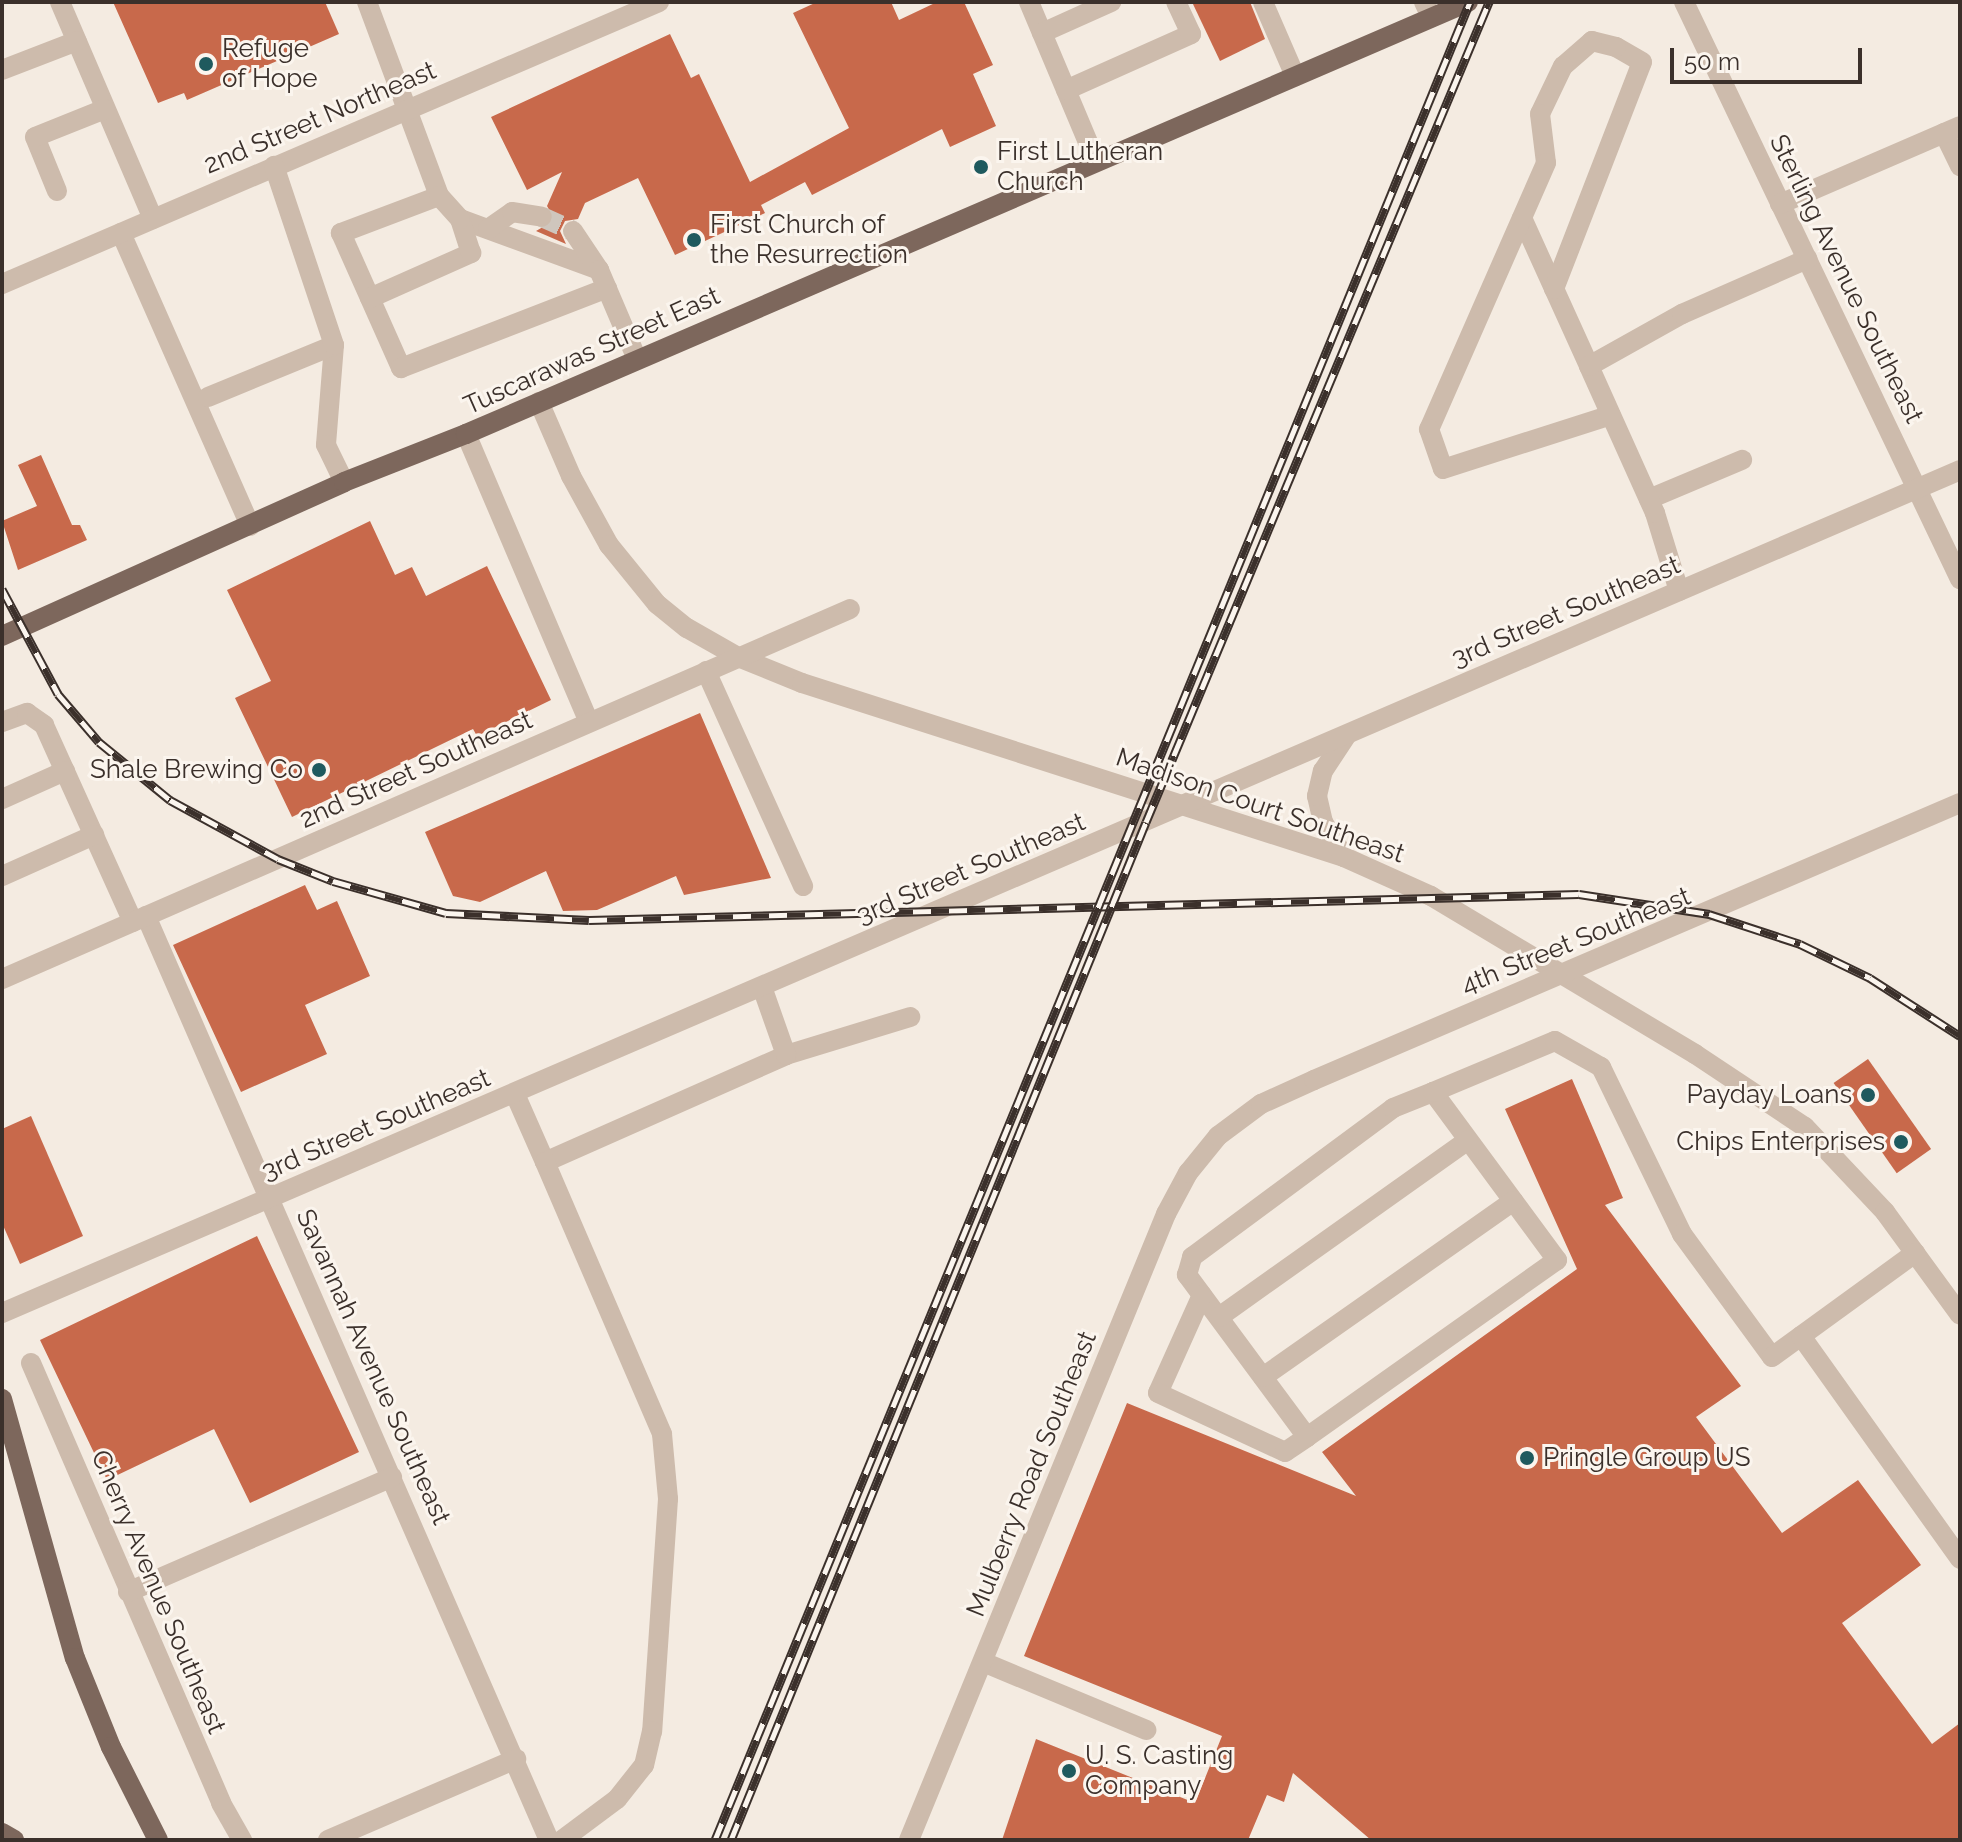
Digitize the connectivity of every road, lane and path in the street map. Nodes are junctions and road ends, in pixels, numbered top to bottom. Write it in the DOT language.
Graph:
graph roads {
  1 [pos="60,2"];
  2 [pos="367,2"];
  3 [pos="659,2"];
  4 [pos="1029,2"];
  5 [pos="1111,2"];
  6 [pos="1176,2"];
  7 [pos="1263,2"];
  8 [pos="1468,2"];
  9 [pos="1684,2"];
  10 [pos="1428,10"];
  11 [pos="1042,33"];
  12 [pos="77,41"];
  13 [pos="2,70"];
  14 [pos="1295,76"];
  15 [pos="1066,90"];
  16 [pos="408,108"];
  17 [pos="105,109"];
  18 [pos="1952,130"];
  19 [pos="1096,161"];
  20 [pos="274,166"];
  21 [pos="1960,166"];
  22 [pos="57,191"];
  23 [pos="439,196"];
  24 [pos="1780,204"];
  25 [pos="542,217"];
  26 [pos="1522,218"];
  27 [pos="153,219"];
  28 [pos="460,219"];
  29 [pos="488,229"];
  30 [pos="573,231"];
  31 [pos="121,233"];
  32 [pos="1807,259"];
  33 [pos="603,279"];
  34 [pos="2,284"];
  35 [pos="1554,289"];
  36 [pos="370,298"];
  37 [pos="334,345"];
  38 [pos="637,359"];
  39 [pos="1589,366"];
  40 [pos="208,397"];
  41 [pos="539,402"];
  42 [pos="1611,415"];
  43 [pos="466,434"];
  44 [pos="1742,460"];
  45 [pos="1960,470"];
  46 [pos="344,482"];
  47 [pos="1918,489"];
  48 [pos="1649,499"];
  49 [pos="250,526"];
  50 [pos="1960,579"];
  51 [pos="1679,591"];
  52 [pos="850,609"];
  53 [pos="2,636"];
  54 [pos="738,657"];
  55 [pos="706,671"];
  56 [pos="2,722"];
  57 [pos="589,722"];
  58 [pos="1348,735"];
  59 [pos="65,771"];
  60 [pos="2,799"];
  61 [pos="1960,803"];
  62 [pos="1184,805"];
  63 [pos="94,835"];
  64 [pos="1344,857"];
  65 [pos="2,876"];
  66 [pos="803,886"];
  67 [pos="140,919"];
  68 [pos="1561,974"];
  69 [pos="2,979"];
  70 [pos="762,987"];
  71 [pos="910,1017"];
  72 [pos="786,1055"];
  73 [pos="1433,1092"];
  74 [pos="515,1094"];
  75 [pos="1218,1136"];
  76 [pos="1468,1140"];
  77 [pos="545,1162"];
  78 [pos="271,1198"];
  79 [pos="1513,1201"];
  80 [pos="1915,1253"];
  81 [pos="1202,1295"];
  82 [pos="2,1313"];
  83 [pos="1960,1315"];
  84 [pos="1219,1317"];
  85 [pos="1801,1336"];
  86 [pos="31,1363"];
  87 [pos="1263,1377"];
  88 [pos="2,1399"];
  89 [pos="1307,1437"];
  90 [pos="392,1477"];
  91 [pos="1960,1559"];
  92 [pos="128,1592"];
  93 [pos="983,1662"];
  94 [pos="1146,1730"];
  95 [pos="516,1759"];
  96 [pos="2,1833"];
  97 [pos="14,1840"];
  98 [pos="158,1840"];
  99 [pos="242,1840"];
  100 [pos="328,1840"];
  101 [pos="549,1840"];
  102 [pos="562,1840"];
  103 [pos="909,1840"];
  1 -- 12 [label="street"];
  2 -- 16 [label="street"];
  3 -- 16 [label="street, 2nd Street Northeast"];
  4 -- 11 [label="street"];
  5 -- 11 [label="street"];
  6 -- 15 [label="street"];
  7 -- 14 [label="street"];
  8 -- 10 [label="main road, Tuscarawas Street East"];
  9 -- 24 [label="street, Sterling Avenue Southeast"];
  10 -- 14 [label="main road, Tuscarawas Street East"];
  11 -- 15 [label="street"];
  12 -- 13 [label="street"];
  12 -- 17 [label="street"];
  14 -- 19 [label="main road, Tuscarawas Street East"];
  15 -- 19 [label="street"];
  16 -- 20 [label="street, 2nd Street Northeast"];
  16 -- 23 [label="street"];
  17 -- 22 [label="street"];
  17 -- 27 [label="street"];
  18 -- 21 [label="street"];
  18 -- 24 [label="street"];
  19 -- 38 [label="main road, Tuscarawas Street East"];
  20 -- 27 [label="street, 2nd Street Northeast"];
  20 -- 37 [label="street"];
  23 -- 28 [label="street"];
  23 -- 36 [label="street"];
  24 -- 32 [label="street, Sterling Avenue Southeast"];
  25 -- 29 [label="street"];
  26 -- 35 [label="street"];
  26 -- 35 [label="street"];
  26 -- 42 [label="street"];
  27 -- 31 [label="street, 2nd Street Northeast"];
  28 -- 29 [label="street"];
  28 -- 36 [label="street"];
  29 -- 33 [label="street"];
  30 -- 33 [label="street"];
  31 -- 34 [label="street, 2nd Street Northeast"];
  31 -- 49 [label="street"];
  32 -- 39 [label="street"];
  32 -- 47 [label="street, Sterling Avenue Southeast"];
  33 -- 36 [label="street"];
  33 -- 38 [label="street"];
  35 -- 39 [label="street"];
  37 -- 40 [label="street"];
  37 -- 46 [label="street"];
  38 -- 41 [label="main road, Tuscarawas Street East"];
  39 -- 42 [label="street"];
  41 -- 43 [label="main road, Tuscarawas Street East"];
  41 -- 54 [label="street, Madison Court Southeast"];
  42 -- 48 [label="street"];
  43 -- 46 [label="main road, Tuscarawas Street East"];
  43 -- 57 [label="street"];
  44 -- 48 [label="street"];
  45 -- 47 [label="street, 3rd Street Southeast"];
  46 -- 49 [label="main road, Tuscarawas Street East"];
  47 -- 50 [label="street, Sterling Avenue Southeast"];
  47 -- 51 [label="street, 3rd Street Southeast"];
  48 -- 51 [label="street"];
  49 -- 53 [label="main road, Tuscarawas Street East"];
  51 -- 58 [label="street, 3rd Street Southeast"];
  52 -- 54 [label="street, 2nd Street Southeast"];
  54 -- 55 [label="street, 2nd Street Southeast"];
  54 -- 62 [label="street, Madison Court Southeast"];
  55 -- 57 [label="street, 2nd Street Southeast"];
  55 -- 66 [label="street"];
  56 -- 59 [label="street, Savannah Avenue Southeast"];
  57 -- 67 [label="street, 2nd Street Southeast"];
  58 -- 62 [label="street, 3rd Street Southeast"];
  58 -- 64 [label="street"];
  59 -- 60 [label="street"];
  59 -- 63 [label="street, Savannah Avenue Southeast"];
  61 -- 68 [label="street, 4th Street Southeast"];
  62 -- 64 [label="street, Madison Court Southeast"];
  62 -- 70 [label="street, 3rd Street Southeast"];
  63 -- 65 [label="street"];
  63 -- 67 [label="street, Savannah Avenue Southeast"];
  64 -- 68 [label="street, Madison Court Southeast"];
  67 -- 69 [label="street, 2nd Street Southeast"];
  67 -- 78 [label="street, Savannah Avenue Southeast"];
  68 -- 75 [label="street, 4th Street Southeast"];
  68 -- 80 [label="street, Madison Court Southeast"];
  70 -- 72 [label="street"];
  70 -- 74 [label="street, 3rd Street Southeast"];
  71 -- 72 [label="street"];
  72 -- 77 [label="street"];
  73 -- 76 [label="street"];
  73 -- 81 [label="street"];
  73 -- 85 [label="street"];
  74 -- 77 [label="street"];
  74 -- 78 [label="street, 3rd Street Southeast"];
  75 -- 93 [label="street, Mulberry Road Southeast"];
  76 -- 79 [label="street"];
  76 -- 84 [label="street"];
  77 -- 102 [label="street"];
  78 -- 82 [label="street, 3rd Street Southeast"];
  78 -- 90 [label="street, Savannah Avenue Southeast"];
  79 -- 87 [label="street"];
  79 -- 89 [label="street"];
  80 -- 83 [label="street, Madison Court Southeast"];
  80 -- 85 [label="street"];
  81 -- 84 [label="street"];
  81 -- 89 [label="street"];
  84 -- 87 [label="street"];
  85 -- 91 [label="street"];
  86 -- 92 [label="street, Cherry Avenue Southeast"];
  87 -- 89 [label="street"];
  88 -- 98 [label="main road"];
  90 -- 92 [label="street"];
  90 -- 95 [label="street, Savannah Avenue Southeast"];
  92 -- 99 [label="street, Cherry Avenue Southeast"];
  93 -- 94 [label="street"];
  93 -- 103 [label="street, Mulberry Road Southeast"];
  95 -- 100 [label="street"];
  95 -- 101 [label="street, Savannah Avenue Southeast"];
  96 -- 97 [label="main road"];
}
